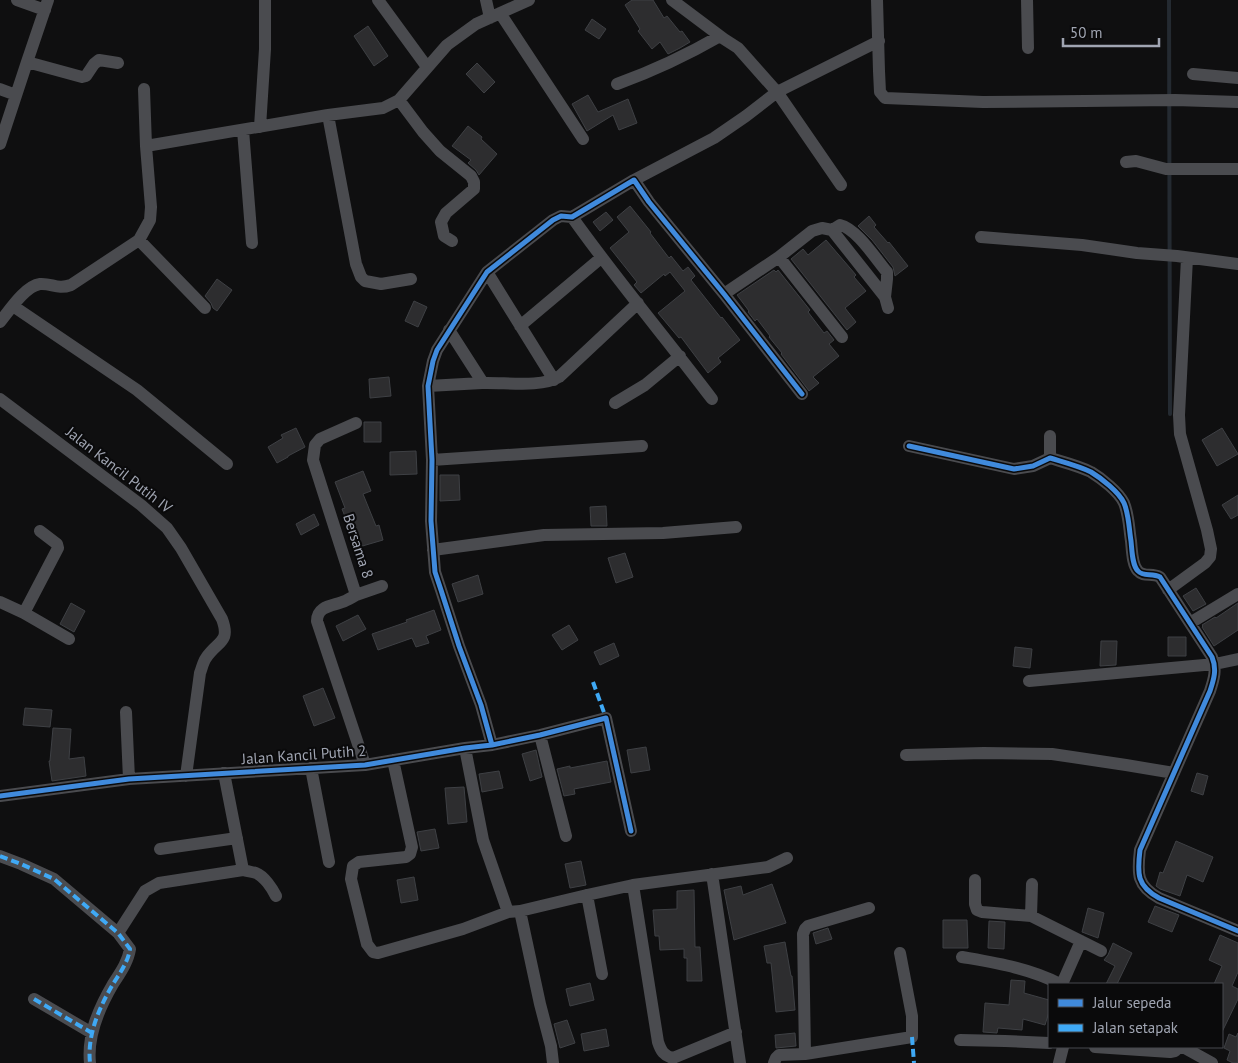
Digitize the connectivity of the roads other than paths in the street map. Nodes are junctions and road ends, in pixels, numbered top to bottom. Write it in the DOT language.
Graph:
graph roads {
  1 [pos="17,0"];
  2 [pos="265,0"];
  3 [pos="378,0"];
  4 [pos="486,0"];
  5 [pos="529,0"];
  6 [pos="672,0"];
  7 [pos="877,0"];
  8 [pos="1027,0"];
  9 [pos="46,5"];
  10 [pos="495,15"];
  11 [pos="720,36"];
  12 [pos="879,41"];
  13 [pos="1028,48"];
  14 [pos="27,62"];
  15 [pos="118,62"];
  16 [pos="427,67"];
  17 [pos="1193,74"];
  18 [pos="1238,78"];
  19 [pos="617,84"];
  20 [pos="0,88"];
  21 [pos="144,89"];
  22 [pos="777,92"];
  23 [pos="16,95"];
  24 [pos="398,100"];
  25 [pos="1238,102"];
  26 [pos="328,115"];
  27 [pos="260,127"];
  28 [pos="243,130"];
  29 [pos="583,139"];
  30 [pos="0,144"];
  31 [pos="146,146"];
  32 [pos="1126,162"];
  33 [pos="1238,169"];
  34 [pos="634,180"];
  35 [pos="840,185"];
  36 [pos="572,217"];
  37 [pos="981,237"];
  38 [pos="139,240"];
  39 [pos="452,241"];
  40 [pos="252,242"];
  41 [pos="1177,256"];
  42 [pos="779,257"];
  43 [pos="601,258"];
  44 [pos="1238,264"];
  45 [pos="487,272"];
  46 [pos="411,279"];
  47 [pos="724,294"];
  48 [pos="638,303"];
  49 [pos="887,303"];
  50 [pos="13,306"];
  51 [pos="204,308"];
  52 [pos="0,322"];
  53 [pos="520,326"];
  54 [pos="449,330"];
  55 [pos="842,337"];
  56 [pos="680,356"];
  57 [pos="554,380"];
  58 [pos="483,383"];
  59 [pos="428,386"];
  60 [pos="802,394"];
  61 [pos="0,399"];
  62 [pos="712,399"];
  63 [pos="615,403"];
  64 [pos="356,423"];
  65 [pos="1050,436"];
  66 [pos="642,446"];
  67 [pos="909,446"];
  68 [pos="1050,458"];
  69 [pos="432,460"];
  70 [pos="228,464"];
  71 [pos="736,527"];
  72 [pos="40,531"];
  73 [pos="433,550"];
  74 [pos="382,586"];
  75 [pos="1168,590"];
  76 [pos="356,594"];
  77 [pos="1238,594"];
  78 [pos="0,602"];
  79 [pos="24,613"];
  80 [pos="1190,622"];
  81 [pos="69,639"];
  82 [pos="1238,659"];
  83 [pos="1214,664"];
  84 [pos="1029,681"];
  85 [pos="126,712"];
  86 [pos="540,735"];
  87 [pos="492,745"];
  88 [pos="465,748"];
  89 [pos="906,755"];
  90 [pos="393,760"];
  91 [pos="366,765"];
  92 [pos="311,768"];
  93 [pos="224,773"];
  94 [pos="1174,773"];
  95 [pos="186,776"];
  96 [pos="130,779"];
  97 [pos="0,796"];
  98 [pos="632,831"];
  99 [pos="566,836"];
  100 [pos="237,838"];
  101 [pos="160,849"];
  102 [pos="0,856"];
  103 [pos="787,858"];
  104 [pos="329,862"];
  105 [pos="243,870"];
  106 [pos="712,874"];
  107 [pos="975,880"];
  108 [pos="1032,884"];
  109 [pos="633,885"];
  110 [pos="587,895"];
  111 [pos="276,896"];
  112 [pos="869,908"];
  113 [pos="514,911"];
  114 [pos="1031,916"];
  115 [pos="1238,931"];
  116 [pos="118,934"];
  117 [pos="1081,941"];
  118 [pos="1101,951"];
  119 [pos="900,953"];
  120 [pos="962,957"];
  121 [pos="602,974"];
  122 [pos="1059,983"];
  123 [pos="1061,983"];
  124 [pos="34,999"];
  125 [pos="736,1032"];
  126 [pos="92,1034"];
  127 [pos="960,1040"];
  128 [pos="1048,1043"];
  129 [pos="1063,1048"];
  130 [pos="1110,1048"];
  131 [pos="1180,1048"];
  132 [pos="1183,1048"];
  133 [pos="805,1054"];
  134 [pos="90,1063"];
  135 [pos="553,1063"];
  136 [pos="740,1063"];
  137 [pos="774,1063"];
  138 [pos="1058,1063"];
  139 [pos="1212,1063"];
  1 -- 9 [label="street"];
  2 -- 27 [label="street"];
  3 -- 16 [label="street"];
  4 -- 10 [label="street"];
  5 -- 10 [label="street"];
  6 -- 11 [label="street"];
  7 -- 12 [label="street"];
  8 -- 13 [label="street"];
  9 -- 14 [label="street"];
  10 -- 16 [label="street"];
  10 -- 29 [label="street"];
  11 -- 19 [label="street"];
  11 -- 22 [label="street"];
  12 -- 22 [label="street"];
  12 -- 25 [label="street"];
  14 -- 15 [label="street"];
  14 -- 23 [label="street"];
  16 -- 24 [label="street"];
  17 -- 18 [label="street"];
  20 -- 23 [label="street"];
  21 -- 31 [label="street"];
  22 -- 34 [label="street"];
  22 -- 35 [label="street"];
  23 -- 30 [label="street"];
  24 -- 26 [label="street"];
  24 -- 39 [label="street"];
  26 -- 27 [label="street"];
  26 -- 46 [label="street"];
  27 -- 28 [label="street"];
  28 -- 31 [label="street"];
  28 -- 40 [label="street"];
  31 -- 38 [label="street"];
  32 -- 33 [label="street"];
  34 -- 36 [label="street"];
  34 -- 47 [label="street"];
  36 -- 43 [label="street"];
  36 -- 45 [label="street"];
  37 -- 41 [label="street"];
  38 -- 50 [label="street"];
  38 -- 51 [label="street"];
  41 -- 44 [label="street"];
  41 -- 75 [label="street"];
  42 -- 47 [label="street"];
  42 -- 49 [label="street"];
  42 -- 55 [label="street"];
  43 -- 48 [label="street"];
  43 -- 53 [label="street"];
  45 -- 53 [label="street"];
  45 -- 54 [label="street"];
  47 -- 60 [label="street"];
  48 -- 56 [label="street"];
  48 -- 57 [label="street"];
  50 -- 52 [label="street"];
  50 -- 70 [label="street"];
  53 -- 57 [label="street"];
  54 -- 58 [label="street"];
  54 -- 59 [label="street"];
  56 -- 62 [label="street"];
  56 -- 63 [label="street"];
  57 -- 58 [label="street"];
  58 -- 59 [label="street"];
  59 -- 69 [label="street"];
  61 -- 95 [label="street, Jalan Kancil Putih IV"];
  64 -- 76 [label="street, Bersama 8"];
  65 -- 68 [label="street"];
  66 -- 69 [label="street"];
  67 -- 68 [label="street"];
  68 -- 75 [label="street"];
  69 -- 73 [label="street"];
  71 -- 73 [label="street"];
  72 -- 79 [label="street"];
  73 -- 87 [label="street"];
  74 -- 76 [label="street"];
  75 -- 80 [label="street"];
  76 -- 91 [label="street, Bersama 8"];
  77 -- 80 [label="street"];
  78 -- 79 [label="street"];
  79 -- 81 [label="street"];
  80 -- 83 [label="street"];
  82 -- 83 [label="street"];
  83 -- 84 [label="street"];
  83 -- 94 [label="street"];
  85 -- 96 [label="street"];
  86 -- 87 [label="street, Jalan Kancil Putih 2"];
  86 -- 98 [label="street, Jalan Kancil Putih 2"];
  86 -- 99 [label="street"];
  87 -- 88 [label="street, Jalan Kancil Putih 2"];
  88 -- 90 [label="street, Jalan Kancil Putih 2"];
  88 -- 113 [label="street"];
  89 -- 94 [label="street"];
  90 -- 91 [label="street, Jalan Kancil Putih 2"];
  90 -- 113 [label="street"];
  91 -- 92 [label="street, Jalan Kancil Putih 2"];
  92 -- 93 [label="street, Jalan Kancil Putih 2"];
  92 -- 104 [label="street"];
  93 -- 95 [label="street, Jalan Kancil Putih 2"];
  93 -- 100 [label="street"];
  94 -- 115 [label="street"];
  95 -- 96 [label="street, Jalan Kancil Putih 2"];
  96 -- 97 [label="street, Jalan Kancil Putih 2"];
  100 -- 101 [label="street"];
  100 -- 105 [label="street"];
  102 -- 116 [label="street"];
  103 -- 106 [label="street"];
  105 -- 111 [label="street"];
  105 -- 116 [label="street"];
  106 -- 109 [label="street"];
  106 -- 125 [label="street"];
  107 -- 114 [label="street"];
  108 -- 114 [label="street"];
  109 -- 110 [label="street"];
  109 -- 125 [label="street"];
  110 -- 113 [label="street"];
  110 -- 121 [label="street"];
  112 -- 133 [label="street"];
  113 -- 135 [label="street"];
  114 -- 117 [label="street"];
  116 -- 126 [label="street"];
  117 -- 118 [label="street"];
  117 -- 123 [label="street"];
  119 -- 133 [label="street"];
  120 -- 122 [label="street"];
  124 -- 126 [label="street"];
  125 -- 136 [label="street"];
  126 -- 134 [label="street"];
  127 -- 128 [label="street"];
  129 -- 138 [label="street"];
  130 -- 131 [label="street"];
  132 -- 139 [label="street"];
  133 -- 137 [label="street"];
}
